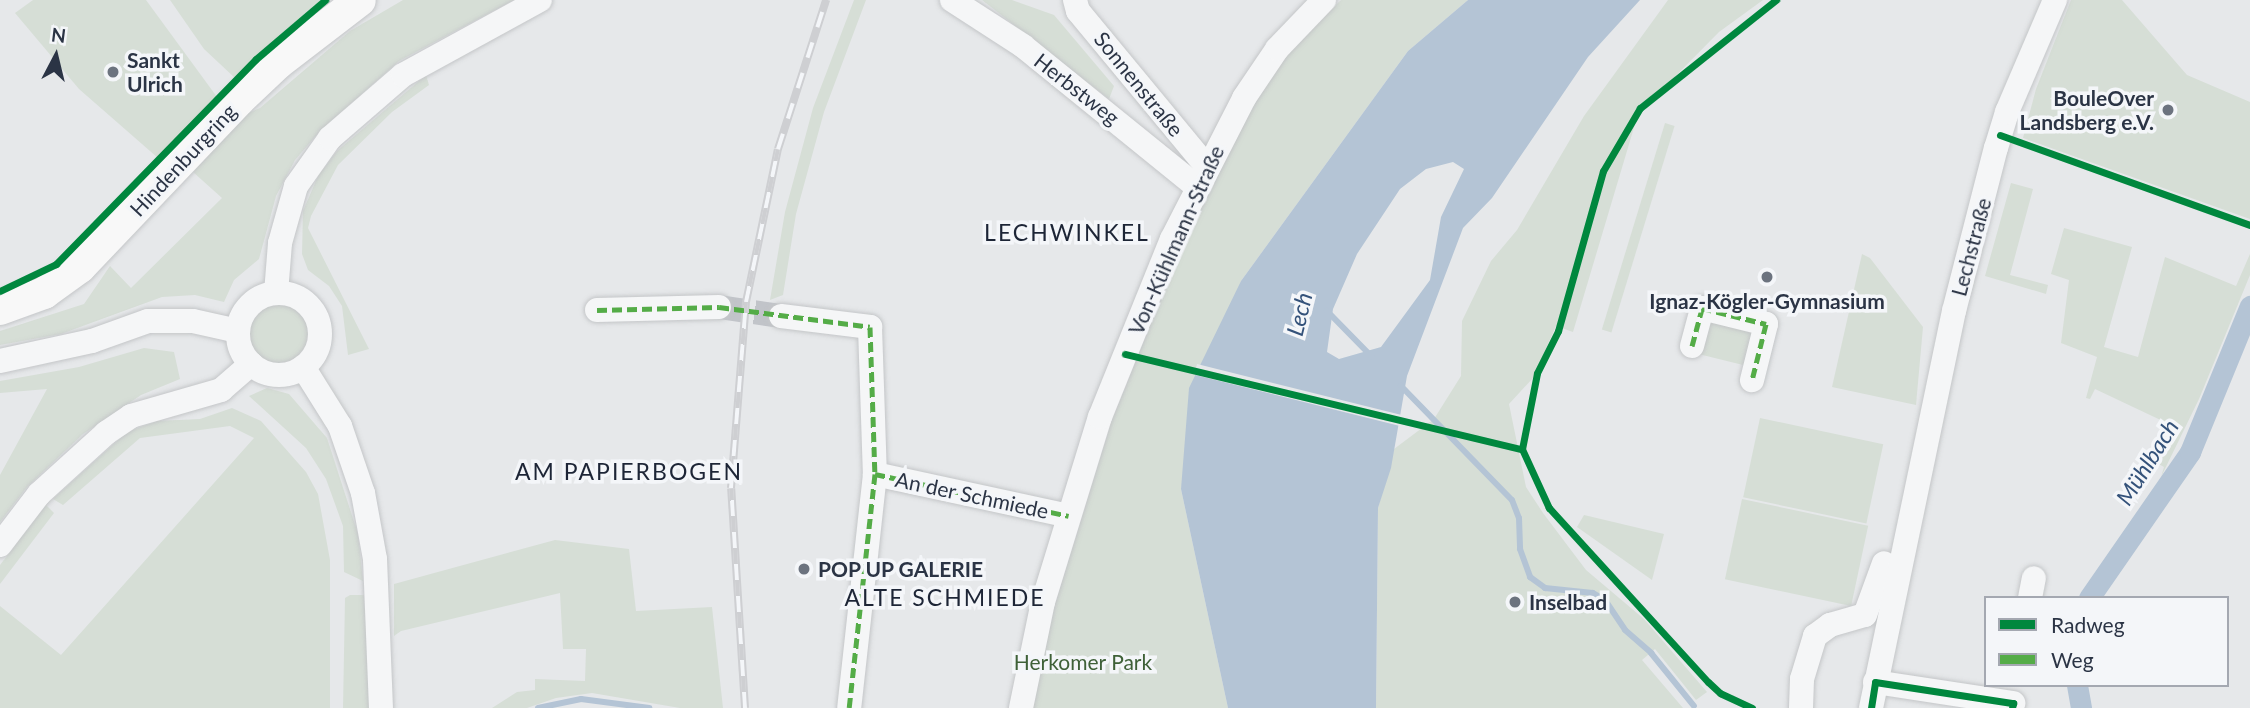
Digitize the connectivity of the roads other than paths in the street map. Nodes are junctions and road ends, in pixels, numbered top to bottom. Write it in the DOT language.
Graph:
graph roads {
  1 [pos="360,0"];
  2 [pos="540,0"];
  3 [pos="953,0"];
  4 [pos="1075,0"];
  5 [pos="1325,0"];
  6 [pos="2055,0"];
  7 [pos="1201,176"];
  8 [pos="276,293"];
  9 [pos="719,307"];
  10 [pos="0,309"];
  11 [pos="597,310"];
  12 [pos="781,316"];
  13 [pos="238,331"];
  14 [pos="1692,346"];
  15 [pos="0,361"];
  16 [pos="251,364"];
  17 [pos="303,367"];
  18 [pos="1752,380"];
  19 [pos="875,474"];
  20 [pos="1912,501"];
  21 [pos="1069,516"];
  22 [pos="0,545"];
  23 [pos="1875,682"];
  24 [pos="2013,699"];
  25 [pos="381,708"];
  26 [pos="849,708"];
  27 [pos="1021,708"];
  28 [pos="1801,708"];
  29 [pos="1871,708"];
  1 -- 10 [label="main road, Hindenburgring"];
  2 -- 8 [label="street"];
  3 -- 7 [label="street, Herbstweg"];
  4 -- 7 [label="street, Sonnenstraße"];
  5 -- 7 [label="street, Von-Kühlmann-Straße"];
  6 -- 20 [label="street, Lechstraße"];
  7 -- 21 [label="street, Von-Kühlmann-Straße"];
  8 -- 13 [label="street"];
  8 -- 17 [label="street"];
  9 -- 11 [label="street"];
  12 -- 19 [label="street, An der Schmiede"];
  13 -- 15 [label="street"];
  13 -- 16 [label="street"];
  14 -- 18 [label="street"];
  16 -- 17 [label="street"];
  16 -- 22 [label="street"];
  17 -- 25 [label="street"];
  19 -- 21 [label="street, An der Schmiede"];
  19 -- 26 [label="street, An der Schmiede"];
  20 -- 23 [label="street, Lechstraße"];
  20 -- 28 [label="street, Lechstraße"];
  21 -- 27 [label="street, Von-Kühlmann-Straße"];
  23 -- 24 [label="street"];
  23 -- 29 [label="street, Lechstraße"];
}
